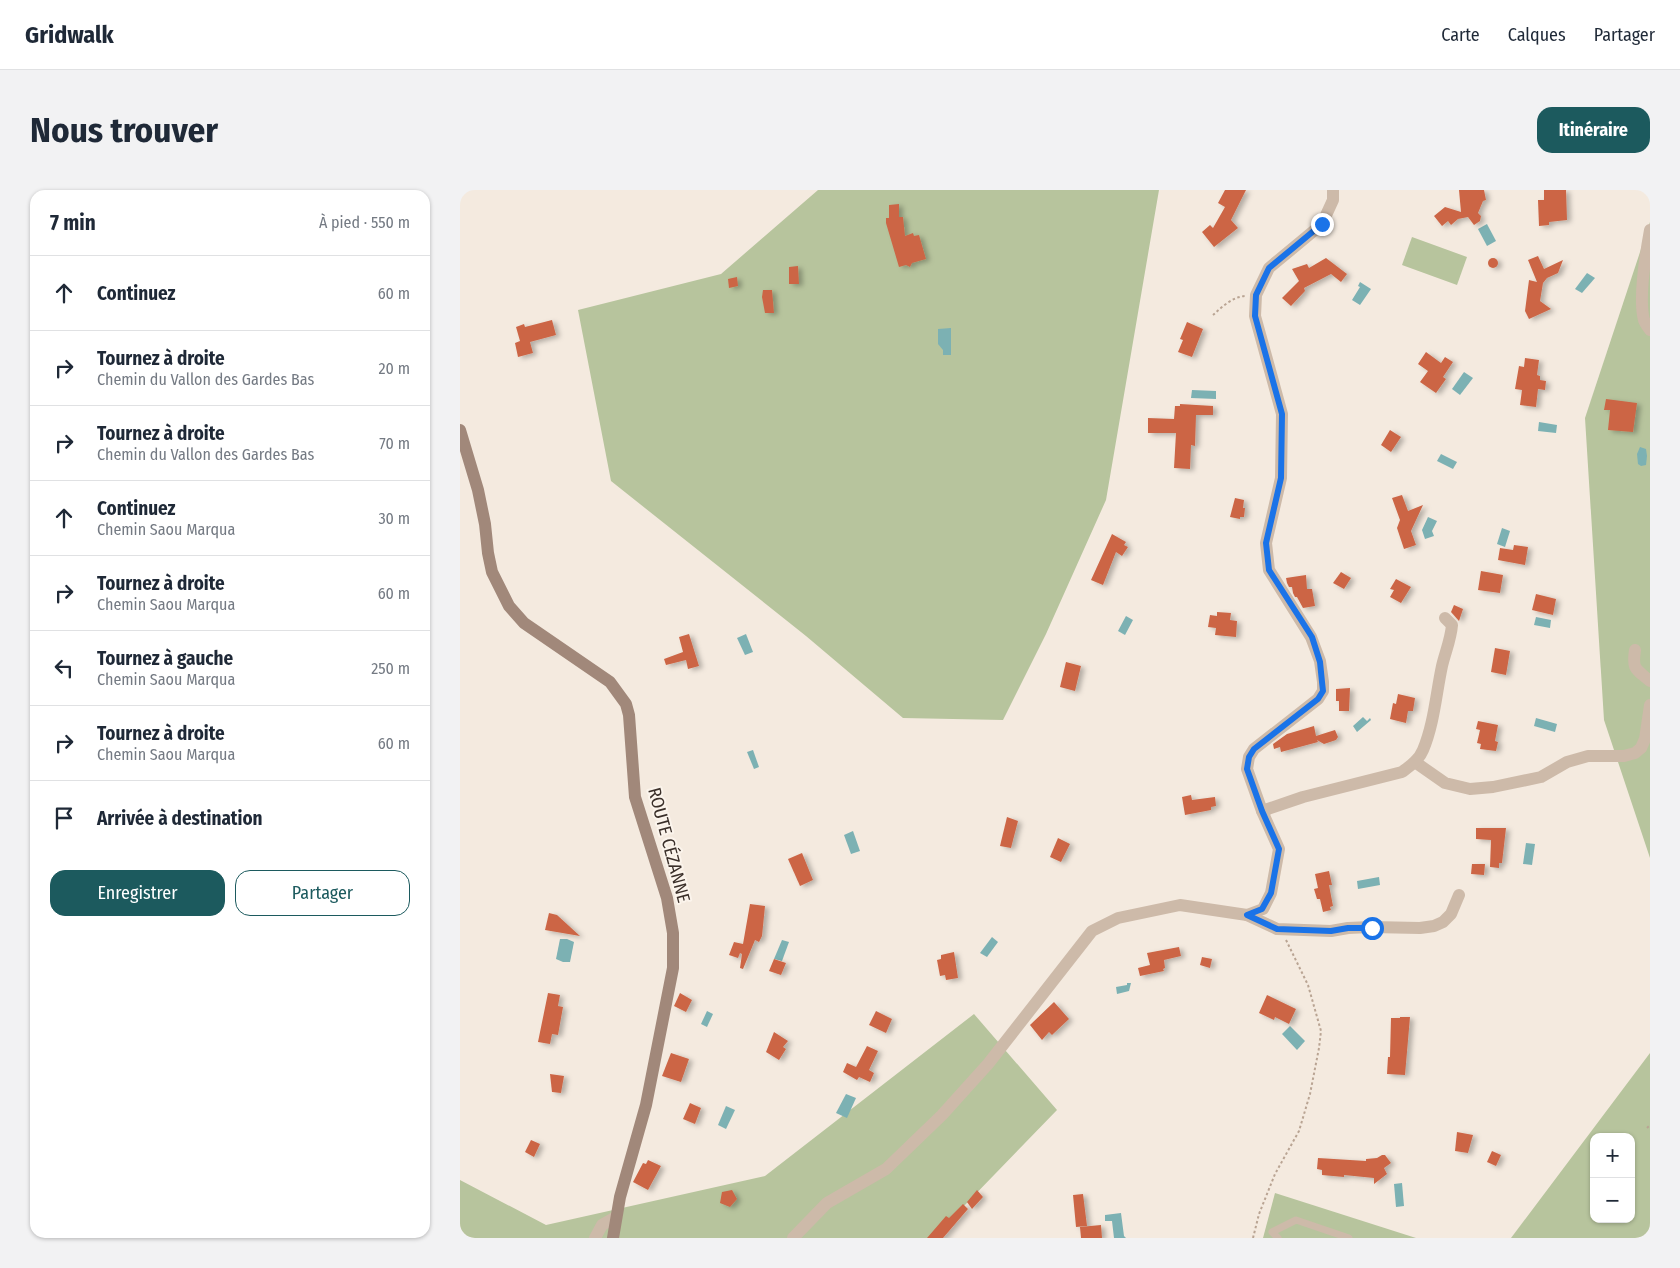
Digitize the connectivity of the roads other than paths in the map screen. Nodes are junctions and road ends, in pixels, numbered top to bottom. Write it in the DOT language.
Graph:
graph roads {
  1 [pos="1333,190"];
  2 [pos="1650,230"];
  3 [pos="1650,330"];
  4 [pos="460,430"];
  5 [pos="1445,618"];
  6 [pos="1635,650"];
  7 [pos="1650,681"];
  8 [pos="1650,705"];
  9 [pos="1415,762"];
  10 [pos="1262,811"];
  11 [pos="1459,895"];
  12 [pos="1247,915"];
  13 [pos="616,1217"];
  14 [pos="1270,1235"];
  15 [pos="595,1238"];
  16 [pos="613,1238"];
  17 [pos="793,1238"];
  18 [pos="1278,1238"];
  19 [pos="1349,1238"];
  1 -- 10 [label="street"];
  2 -- 3 [label="street"];
  4 -- 13 [label="street, ROUTE CÉZANNE"];
  5 -- 9 [label="street"];
  6 -- 7 [label="street"];
  8 -- 9 [label="street"];
  9 -- 10 [label="street"];
  10 -- 12 [label="street"];
  11 -- 12 [label="street"];
  12 -- 17 [label="street"];
  13 -- 15 [label="street"];
  13 -- 16 [label="street, ROUTE CÉZANNE"];
  14 -- 18 [label="lane"];
  14 -- 19 [label="lane"];
}
